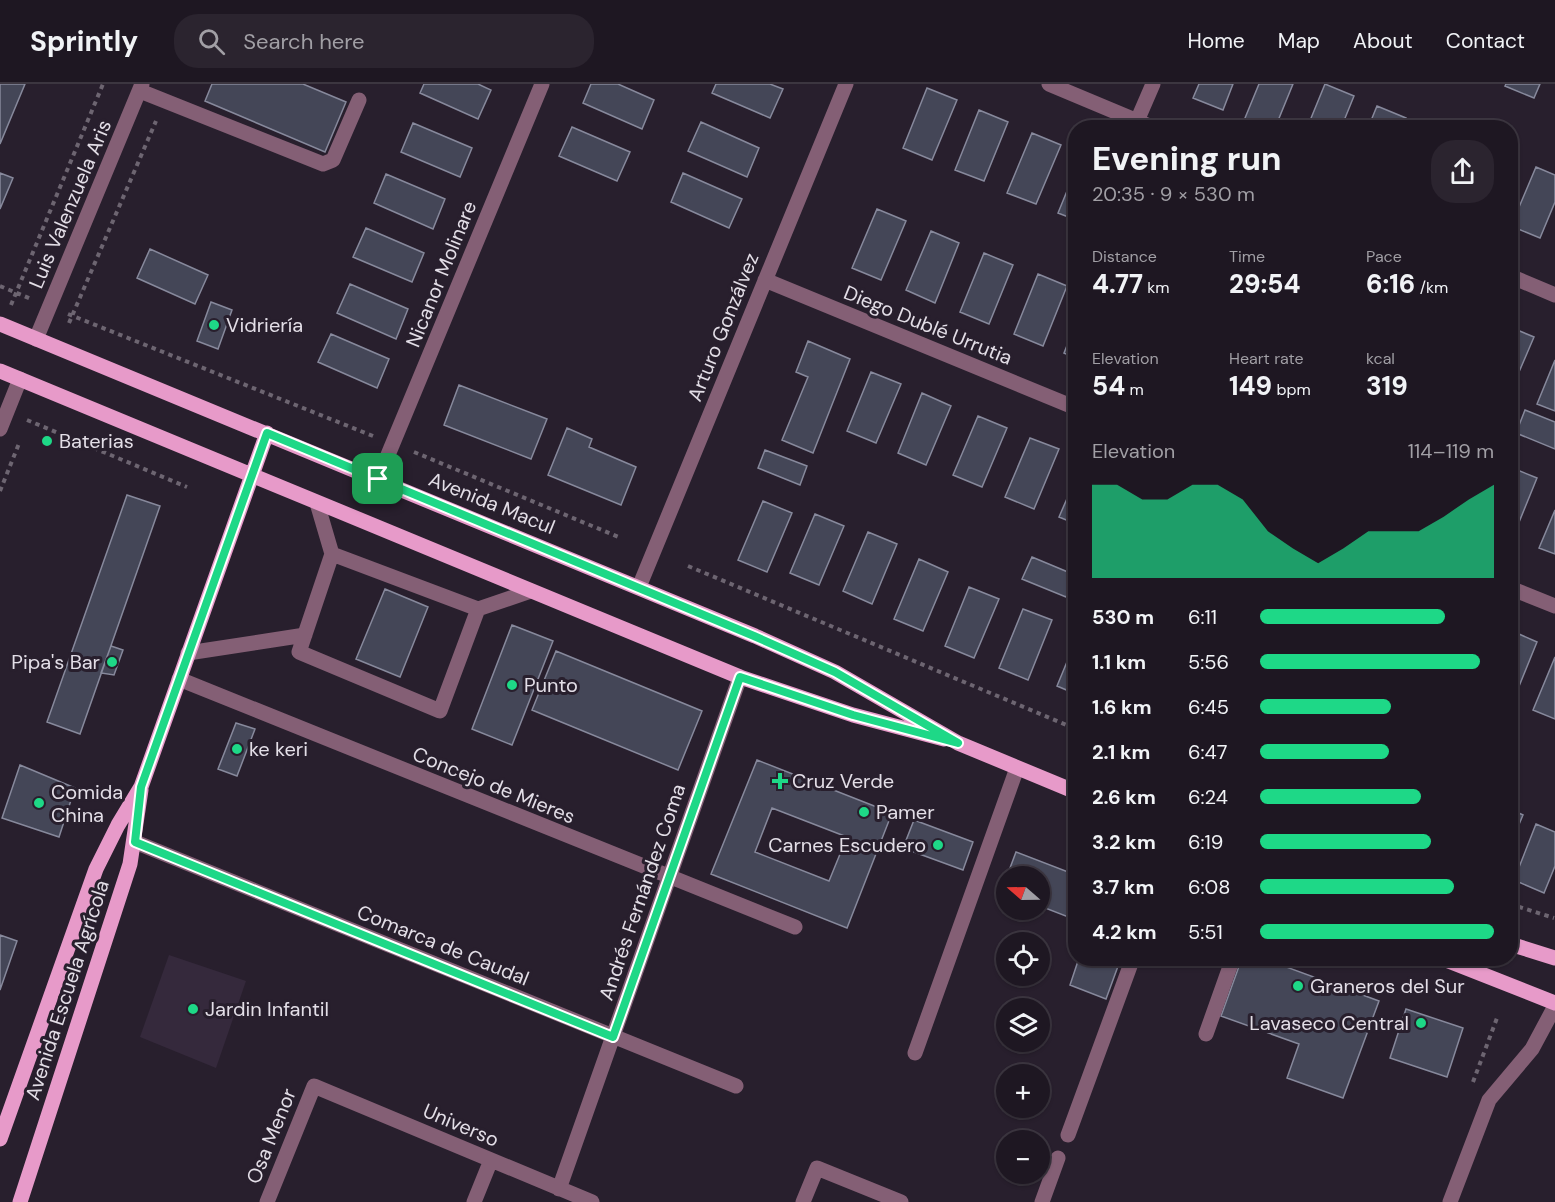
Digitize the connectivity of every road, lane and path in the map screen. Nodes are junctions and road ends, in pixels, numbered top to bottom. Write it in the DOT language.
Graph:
graph roads {
  1 [pos="103,84"];
  2 [pos="542,84"];
  3 [pos="846,84"];
  4 [pos="1049,84"];
  5 [pos="1153,84"];
  6 [pos="141,87"];
  7 [pos="164,100"];
  8 [pos="358,100"];
  9 [pos="1135,120"];
  10 [pos="1137,120"];
  11 [pos="1518,279"];
  12 [pos="765,280"];
  13 [pos="0,286"];
  14 [pos="16,293"];
  15 [pos="1555,295"];
  16 [pos="50,306"];
  17 [pos="73,315"];
  18 [pos="2,325"];
  19 [pos="36,339"];
  20 [pos="59,348"];
  21 [pos="0,370"];
  22 [pos="20,379"];
  23 [pos="1068,405"];
  24 [pos="7,411"];
  25 [pos="0,429"];
  26 [pos="267,433"];
  27 [pos="393,444"];
  28 [pos="251,476"];
  29 [pos="378,479"];
  30 [pos="187,488"];
  31 [pos="317,503"];
  32 [pos="621,538"];
  33 [pos="332,554"];
  34 [pos="688,566"];
  35 [pos="639,587"];
  36 [pos="531,591"];
  37 [pos="1518,591"];
  38 [pos="1555,606"];
  39 [pos="478,609"];
  40 [pos="304,635"];
  41 [pos="189,653"];
  42 [pos="740,677"];
  43 [pos="179,680"];
  44 [pos="1068,726"];
  45 [pos="958,743"];
  46 [pos="1017,768"];
  47 [pos="141,787"];
  48 [pos="1068,789"];
  49 [pos="135,842"];
  50 [pos="669,878"];
  51 [pos="1518,907"];
  52 [pos="1554,918"];
  53 [pos="795,927"];
  54 [pos="1518,946"];
  55 [pos="1555,958"];
  56 [pos="1130,966"];
  57 [pos="1230,966"];
  58 [pos="1461,966"];
  59 [pos="1555,1004"];
  60 [pos="1206,1034"];
  61 [pos="613,1037"];
  62 [pos="915,1053"];
  63 [pos="314,1086"];
  64 [pos="736,1086"];
  65 [pos="1068,1135"];
  66 [pos="0,1139"];
  67 [pos="1058,1158"];
  68 [pos="490,1160"];
  69 [pos="559,1189"];
  70 [pos="21,1202"];
  71 [pos="267,1202"];
  72 [pos="474,1202"];
  73 [pos="592,1202"];
  74 [pos="803,1202"];
  75 [pos="901,1202"];
  76 [pos="1042,1202"];
  77 [pos="1450,1202"];
  1 -- 14 [label="path"];
  2 -- 27 [label="street, Nicanor Molinare"];
  3 -- 12 [label="street, Arturo Gonzálvez"];
  4 -- 9 [label="street"];
  5 -- 10 [label="street"];
  6 -- 7 [label="street"];
  6 -- 16 [label="street, Luis Valenzuela Aris"];
  7 -- 8 [label="street"];
  7 -- 17 [label="path"];
  11 -- 15 [label="street"];
  12 -- 23 [label="street, Diego Dublé Urrutia"];
  12 -- 35 [label="street, Arturo Gonzálvez"];
  13 -- 14 [label="path"];
  14 -- 16 [label="path"];
  14 -- 18 [label="path"];
  16 -- 17 [label="path"];
  16 -- 19 [label="street, Luis Valenzuela Aris"];
  17 -- 20 [label="path"];
  17 -- 27 [label="path"];
  18 -- 19 [label="main road, Avenida Macul"];
  19 -- 20 [label="main road, Avenida Macul"];
  20 -- 26 [label="main road, Avenida Macul"];
  21 -- 22 [label="main road, Avenida Macul"];
  22 -- 24 [label="street"];
  22 -- 28 [label="main road, Avenida Macul"];
  24 -- 25 [label="street"];
  24 -- 30 [label="path"];
  26 -- 28 [label="main road, Avenida Escuela Agrícola"];
  26 -- 29 [label="main road, Avenida Macul"];
  27 -- 29 [label="street, Nicanor Molinare"];
  27 -- 32 [label="path"];
  28 -- 31 [label="main road, Avenida Macul"];
  28 -- 41 [label="main road, Avenida Escuela Agrícola"];
  29 -- 35 [label="main road, Avenida Macul"];
  31 -- 33 [label="street"];
  31 -- 36 [label="main road, Avenida Macul"];
  33 -- 39 [label="street"];
  33 -- 40 [label="street"];
  34 -- 44 [label="path"];
  35 -- 45 [label="main road, Avenida Macul"];
  36 -- 39 [label="street"];
  36 -- 42 [label="main road, Avenida Macul"];
  37 -- 38 [label="street"];
  39 -- 40 [label="street"];
  40 -- 41 [label="street"];
  41 -- 43 [label="main road, Avenida Escuela Agrícola"];
  42 -- 45 [label="main road, Avenida Macul"];
  42 -- 50 [label="street, Andrés Fernández Coma"];
  43 -- 47 [label="main road, Avenida Escuela Agrícola"];
  43 -- 50 [label="street, Concejo de Mieres"];
  45 -- 46 [label="main road, Avenida Macul"];
  46 -- 48 [label="main road, Avenida Macul"];
  46 -- 62 [label="street"];
  47 -- 49 [label="main road, Avenida Escuela Agrícola"];
  47 -- 66 [label="main road, Avenida Escuela Agrícola"];
  49 -- 61 [label="street, Comarca de Caudal"];
  49 -- 70 [label="main road, Avenida Escuela Agrícola"];
  50 -- 53 [label="street, Concejo de Mieres"];
  50 -- 61 [label="street, Andrés Fernández Coma"];
  51 -- 52 [label="path"];
  54 -- 55 [label="main road"];
  56 -- 65 [label="street"];
  57 -- 60 [label="street"];
  58 -- 59 [label="main road"];
  59 -- 77 [label="street"];
  61 -- 64 [label="street, Comarca de Caudal"];
  61 -- 69 [label="street, Andrés Fernández Coma"];
  63 -- 68 [label="street, Universo"];
  63 -- 71 [label="street, Osa Menor"];
  67 -- 76 [label="street"];
  68 -- 69 [label="street, Universo"];
  68 -- 72 [label="street"];
  69 -- 73 [label="street, Universo"];
  74 -- 75 [label="street"];
}
